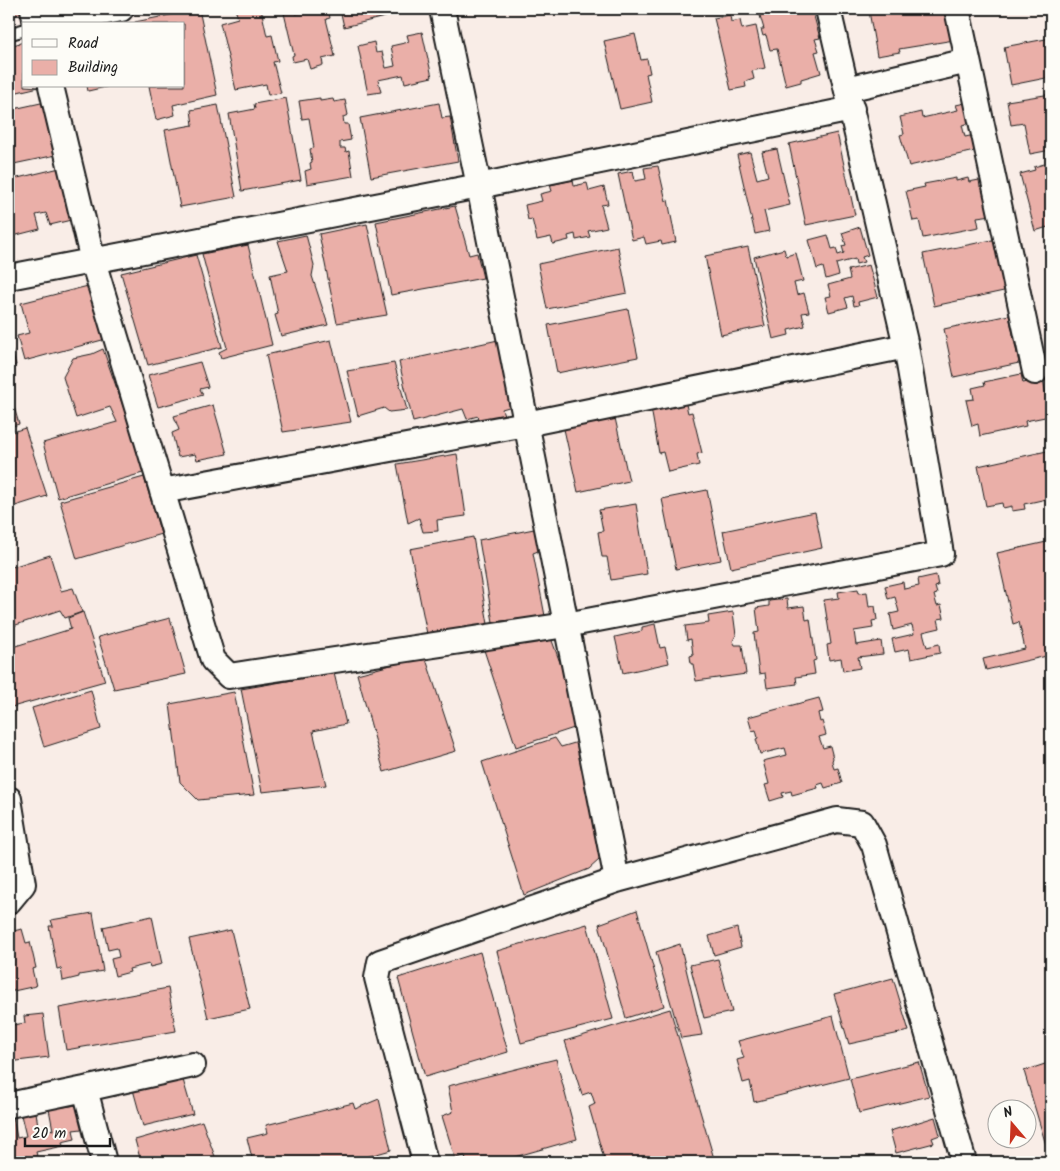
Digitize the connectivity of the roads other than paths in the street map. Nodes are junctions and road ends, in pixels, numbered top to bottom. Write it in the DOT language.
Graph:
graph roads {
  1 [pos="33,9"];
  2 [pos="122,9"];
  3 [pos="442,9"];
  4 [pos="828,9"];
  5 [pos="957,9"];
  6 [pos="36,22"];
  7 [pos="57,22"];
  8 [pos="22,31"];
  9 [pos="9,34"];
  10 [pos="968,61"];
  11 [pos="51,88"];
  12 [pos="850,99"];
  13 [pos="479,186"];
  14 [pos="93,261"];
  15 [pos="9,277"];
  16 [pos="906,346"];
  17 [pos="1035,372"];
  18 [pos="526,424"];
  19 [pos="162,491"];
  20 [pos="566,625"];
  21 [pos="9,799"];
  22 [pos="617,880"];
  23 [pos="9,901"];
  24 [pos="193,1065"];
  25 [pos="85,1089"];
  26 [pos="9,1105"];
  27 [pos="104,1162"];
  28 [pos="425,1162"];
  29 [pos="964,1162"];
  1 -- 6 [label="street"];
  2 -- 7 [label="street"];
  3 -- 13 [label="street"];
  4 -- 12 [label="street"];
  5 -- 10 [label="street"];
  8 -- 9 [label="lane"];
  10 -- 12 [label="street"];
  10 -- 17 [label="street"];
  11 -- 14 [label="street"];
  12 -- 13 [label="street"];
  12 -- 16 [label="street"];
  13 -- 14 [label="street"];
  13 -- 18 [label="street"];
  14 -- 15 [label="street"];
  14 -- 19 [label="street"];
  16 -- 18 [label="street"];
  16 -- 20 [label="street"];
  18 -- 19 [label="street"];
  18 -- 20 [label="street"];
  19 -- 20 [label="street"];
  20 -- 22 [label="street"];
  21 -- 23 [label="street"];
  22 -- 28 [label="street"];
  22 -- 29 [label="street"];
  24 -- 25 [label="street"];
  25 -- 26 [label="street"];
  25 -- 27 [label="street"];
}
